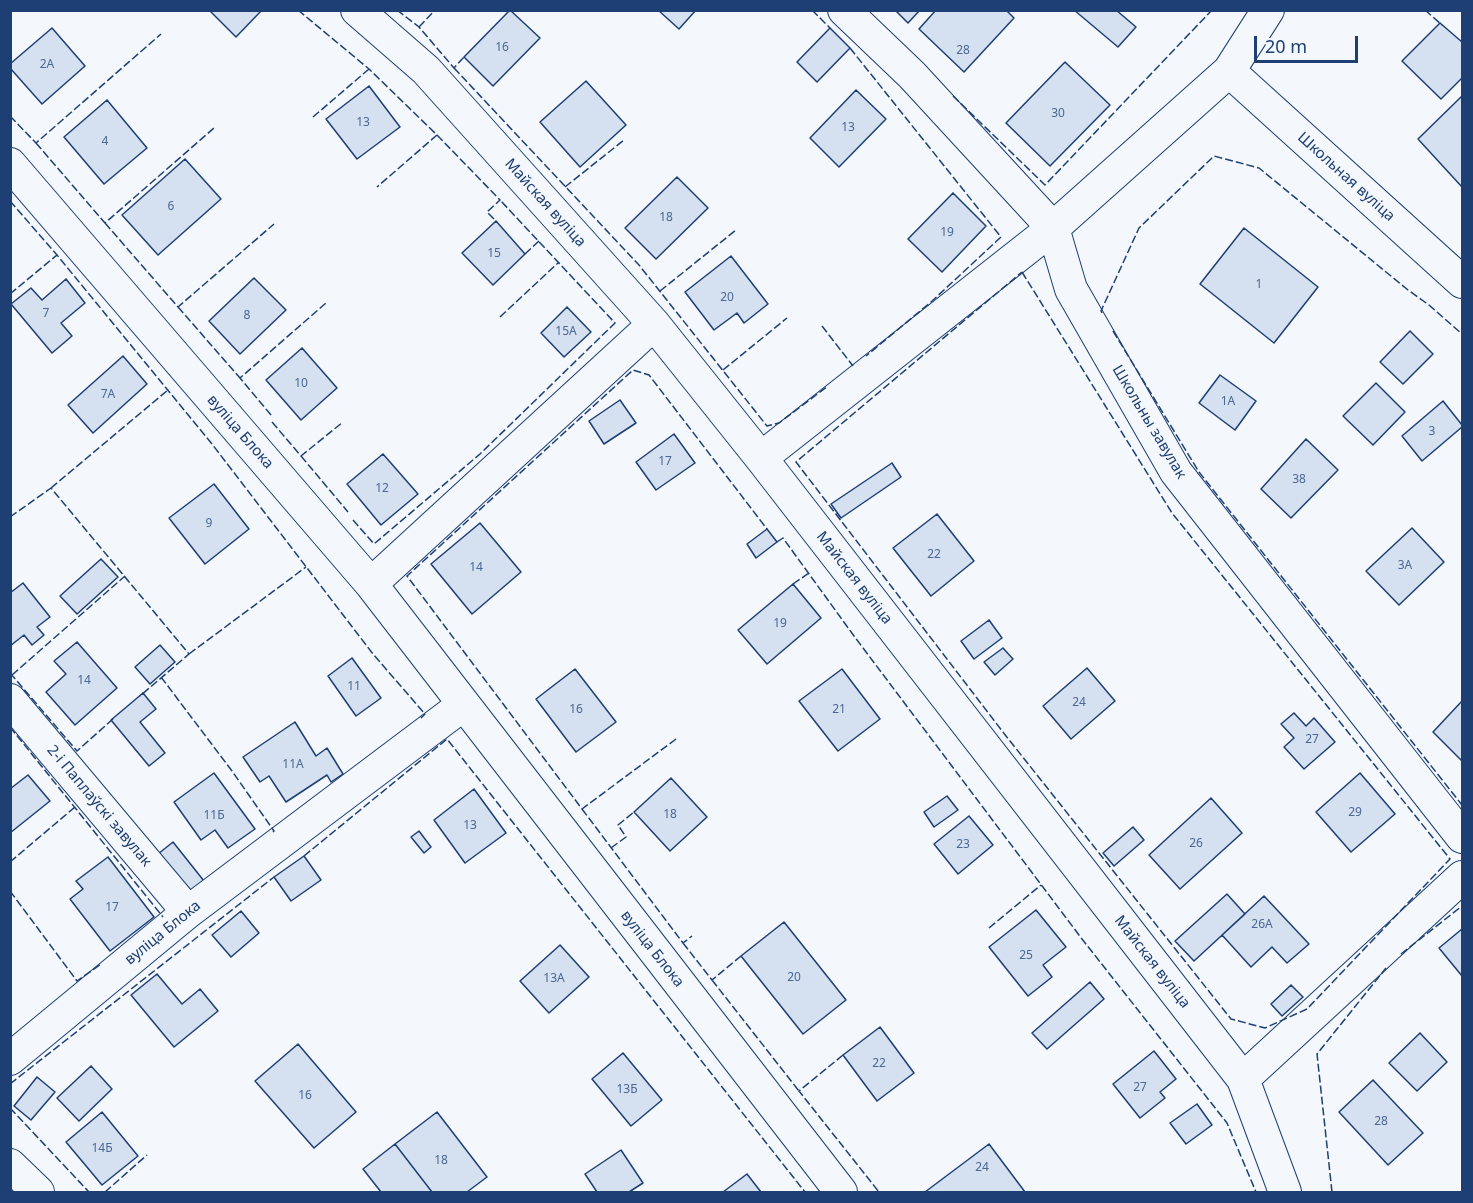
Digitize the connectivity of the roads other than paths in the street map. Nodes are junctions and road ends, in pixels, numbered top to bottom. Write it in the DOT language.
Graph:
graph roads {
  1 [pos="357,10"];
  2 [pos="844,10"];
  3 [pos="1268,10"];
  4 [pos="1229,71"];
  5 [pos="10,164"];
  6 [pos="1053,228"];
  7 [pos="1462,281"];
  8 [pos="654,324"];
  9 [pos="761,458"];
  10 [pos="371,584"];
  11 [pos="10,700"];
  12 [pos="464,705"];
  13 [pos="1462,837"];
  14 [pos="1462,877"];
  15 [pos="188,912"];
  16 [pos="10,1059"];
  17 [pos="1243,1079"];
  18 [pos="10,1165"];
  19 [pos="38,1192"];
  20 [pos="841,1192"];
  21 [pos="1285,1192"];
  1 -- 8 [label="street, Майская вуліца"];
  2 -- 6 [label="street, Школьны завулак"];
  3 -- 4 [label="street"];
  4 -- 6 [label="street"];
  4 -- 7 [label="street, Школьная вуліца"];
  5 -- 10 [label="street, вуліца Блока"];
  6 -- 9 [label="street"];
  6 -- 13 [label="street, Школьны завулак"];
  8 -- 9 [label="street, Майская вуліца"];
  8 -- 10 [label="street"];
  9 -- 17 [label="street, Майская вуліца"];
  10 -- 12 [label="street, вуліца Блока"];
  11 -- 15 [label="street, 2-і Паплаўскі завулак"];
  12 -- 15 [label="street, вуліца Блока"];
  12 -- 20 [label="street, вуліца Блока"];
  14 -- 17 [label="street"];
  15 -- 16 [label="street, вуліца Блока"];
  17 -- 21 [label="street, Майская вуліца"];
  18 -- 19 [label="street"];
}
